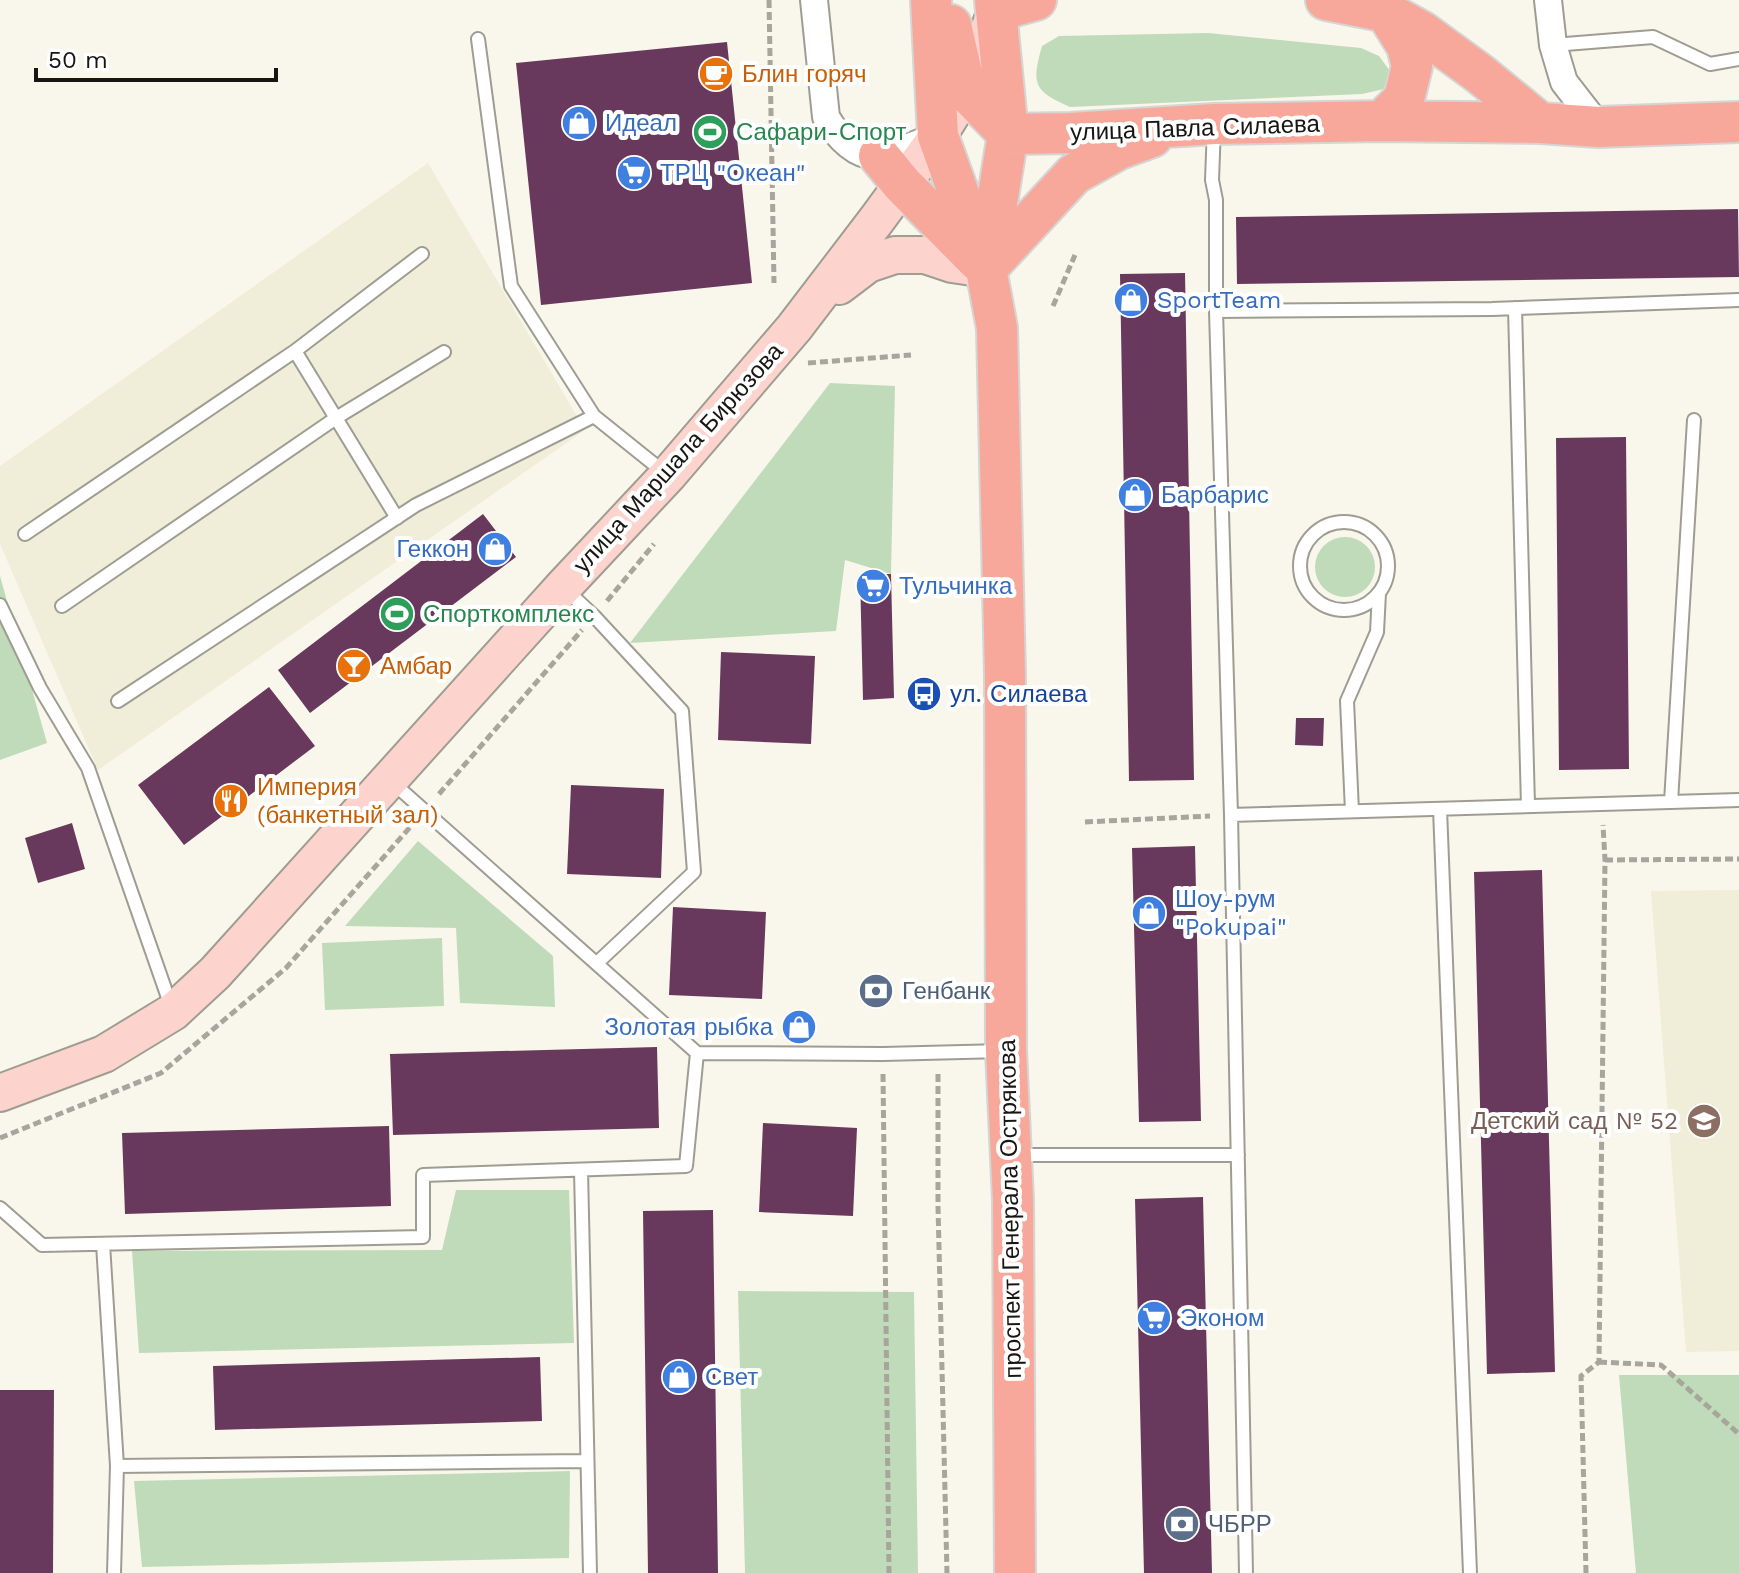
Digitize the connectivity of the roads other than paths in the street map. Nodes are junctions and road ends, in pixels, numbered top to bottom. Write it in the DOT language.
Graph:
graph roads {
  1 [pos="814,0"];
  2 [pos="931,0"];
  3 [pos="945,0"];
  4 [pos="1036,0"];
  5 [pos="1326,0"];
  6 [pos="1548,0"];
  7 [pos="995,6"];
  8 [pos="1386,12"];
  9 [pos="478,39"];
  10 [pos="1553,45"];
  11 [pos="1739,59"];
  12 [pos="966,91"];
  13 [pos="1382,121"];
  14 [pos="1739,122"];
  15 [pos="1540,123"];
  16 [pos="1198,125"];
  17 [pos="1599,127"];
  18 [pos="1008,134"];
  19 [pos="938,136"];
  20 [pos="891,170"];
  21 [pos="422,254"];
  22 [pos="986,269"];
  23 [pos="1739,300"];
  24 [pos="1515,308"];
  25 [pos="1216,311"];
  26 [pos="794,328"];
  27 [pos="295,351"];
  28 [pos="444,352"];
  29 [pos="594,416"];
  30 [pos="336,418"];
  31 [pos="1694,420"];
  32 [pos="668,475"];
  33 [pos="397,518"];
  34 [pos="25,534"];
  35 [pos="563,587"];
  36 [pos="1379,593"];
  37 [pos="0,605"];
  38 [pos="62,606"];
  39 [pos="118,701"];
  40 [pos="390,780"];
  41 [pos="1739,800"];
  42 [pos="1671,802"];
  43 [pos="1528,806"];
  44 [pos="1440,809"];
  45 [pos="1352,811"];
  46 [pos="1231,815"];
  47 [pos="597,963"];
  48 [pos="173,1012"];
  49 [pos="1006,1051"];
  50 [pos="697,1053"];
  51 [pos="0,1093"];
  52 [pos="1011,1155"];
  53 [pos="1238,1155"];
  54 [pos="581,1170"];
  55 [pos="0,1208"];
  56 [pos="103,1244"];
  57 [pos="587,1461"];
  58 [pos="117,1466"];
  59 [pos="114,1573"];
  60 [pos="590,1573"];
  61 [pos="1015,1573"];
  62 [pos="1246,1573"];
  63 [pos="1470,1573"];
  1 -- 20 [label="street"];
  2 -- 19 [label="main road, проспект Генерала Острякова"];
  3 -- 12 [label="main road"];
  4 -- 7 [label="main road"];
  5 -- 8 [label="main road"];
  6 -- 10 [label="street"];
  7 -- 12 [label="main road, улица Маршала Бирюзова"];
  7 -- 18 [label="main road, проспект Генерала Острякова"];
  8 -- 13 [label="main road"];
  8 -- 15 [label="main road"];
  9 -- 29 [label="lane"];
  10 -- 11 [label="lane"];
  10 -- 17 [label="street"];
  12 -- 18 [label="main road"];
  12 -- 19 [label="main road, улица Маршала Бирюзова"];
  13 -- 15 [label="main road, улица Павла Силаева"];
  13 -- 16 [label="main road, улица Павла Силаева"];
  14 -- 17 [label="main road, улица Павла Силаева"];
  15 -- 17 [label="main road, улица Павла Силаева"];
  16 -- 18 [label="main road, улица Павла Силаева"];
  16 -- 22 [label="main road"];
  16 -- 25 [label="lane"];
  18 -- 22 [label="main road, проспект Генерала Острякова"];
  19 -- 20 [label="main road, улица Маршала Бирюзова"];
  19 -- 22 [label="main road, проспект Генерала Острякова"];
  20 -- 22 [label="main road"];
  20 -- 26 [label="main road, улица Маршала Бирюзова"];
  21 -- 27 [label="lane"];
  22 -- 26 [label="main road"];
  22 -- 49 [label="main road, проспект Генерала Острякова"];
  23 -- 24 [label="lane"];
  24 -- 25 [label="lane"];
  24 -- 43 [label="lane"];
  25 -- 46 [label="lane"];
  26 -- 32 [label="main road, улица Маршала Бирюзова"];
  27 -- 30 [label="lane"];
  27 -- 34 [label="lane"];
  28 -- 30 [label="lane"];
  29 -- 32 [label="lane"];
  29 -- 33 [label="lane"];
  30 -- 33 [label="lane"];
  30 -- 38 [label="lane"];
  31 -- 42 [label="lane"];
  32 -- 35 [label="main road, улица Маршала Бирюзова"];
  33 -- 39 [label="lane"];
  35 -- 40 [label="main road, улица Маршала Бирюзова"];
  35 -- 47 [label="lane"];
  36 -- 36 [label="lane"];
  36 -- 45 [label="lane"];
  37 -- 48 [label="lane"];
  40 -- 47 [label="lane"];
  40 -- 48 [label="main road, улица Маршала Бирюзова"];
  41 -- 42 [label="lane"];
  42 -- 43 [label="lane"];
  43 -- 44 [label="lane"];
  44 -- 45 [label="lane"];
  44 -- 63 [label="lane"];
  45 -- 46 [label="lane"];
  46 -- 53 [label="lane"];
  47 -- 50 [label="lane"];
  48 -- 51 [label="main road, улица Маршала Бирюзова"];
  49 -- 50 [label="lane"];
  49 -- 52 [label="main road, проспект Генерала Острякова"];
  50 -- 54 [label="lane"];
  52 -- 53 [label="lane"];
  52 -- 61 [label="main road, проспект Генерала Острякова"];
  53 -- 62 [label="lane"];
  54 -- 56 [label="lane"];
  54 -- 57 [label="lane"];
  55 -- 56 [label="lane"];
  56 -- 58 [label="lane"];
  57 -- 58 [label="lane"];
  57 -- 60 [label="lane"];
  58 -- 59 [label="lane"];
}
